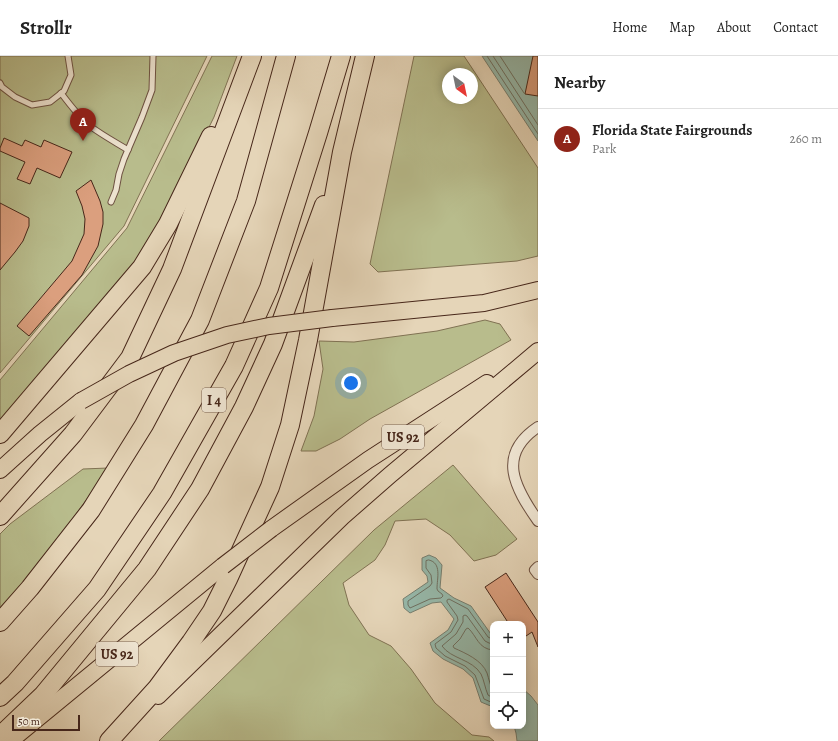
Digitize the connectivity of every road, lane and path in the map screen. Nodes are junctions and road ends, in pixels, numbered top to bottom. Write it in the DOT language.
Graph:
graph roads {
  1 [pos="68,56"];
  2 [pos="153,56"];
  3 [pos="251,56"];
  4 [pos="286,56"];
  5 [pos="341,56"];
  6 [pos="365,56"];
  7 [pos="0,83"];
  8 [pos="61,93"];
  9 [pos="128,150"];
  10 [pos="342,152"];
  11 [pos="111,202"];
  12 [pos="538,290"];
  13 [pos="538,350"];
  14 [pos="538,426"];
  15 [pos="0,434"];
  16 [pos="0,470"];
  17 [pos="0,516"];
  18 [pos="538,521"];
  19 [pos="538,567"];
  20 [pos="538,574"];
  21 [pos="0,622"];
  22 [pos="0,697"];
  23 [pos="0,736"];
  24 [pos="10,741"];
  25 [pos="109,741"];
  1 -- 8 [label="lane"];
  2 -- 9 [label="lane"];
  3 -- 15 [label="highway"];
  3 -- 17 [label="highway"];
  4 -- 21 [label="highway"];
  5 -- 22 [label="highway, I 4"];
  6 -- 10 [label="highway"];
  7 -- 8 [label="lane"];
  8 -- 9 [label="lane"];
  9 -- 11 [label="lane"];
  10 -- 23 [label="highway"];
  10 -- 25 [label="highway"];
  12 -- 16 [label="main road, bridge"];
  13 -- 24 [label="main road, US 92, bridge"];
  13 -- 25 [label="main road"];
  14 -- 18 [label="street"];
  19 -- 20 [label="street"];
}
